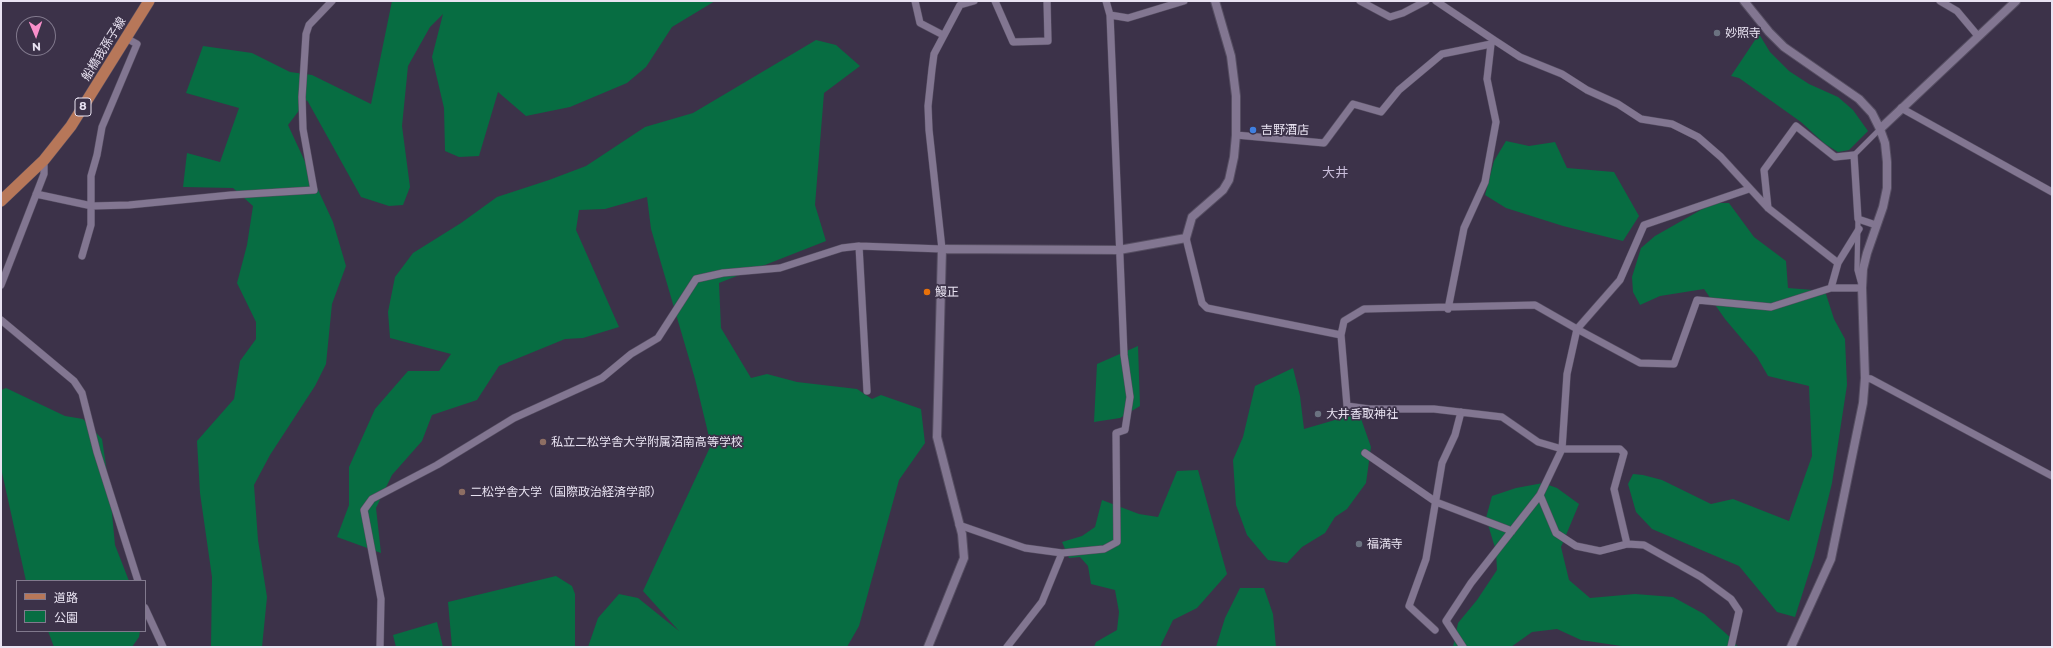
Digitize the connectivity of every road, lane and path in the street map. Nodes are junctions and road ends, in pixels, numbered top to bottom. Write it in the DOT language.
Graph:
graph roads {
  1 [pos="149,1"];
  2 [pos="332,1"];
  3 [pos="914,1"];
  4 [pos="974,1"];
  5 [pos="994,1"];
  6 [pos="1046,1"];
  7 [pos="1106,1"];
  8 [pos="1184,1"];
  9 [pos="1215,1"];
  10 [pos="1360,1"];
  11 [pos="1426,1"];
  12 [pos="1436,1"];
  13 [pos="1744,1"];
  14 [pos="1940,1"];
  15 [pos="2016,1"];
  16 [pos="1110,15"];
  17 [pos="943,35"];
  18 [pos="1978,36"];
  19 [pos="126,38"];
  20 [pos="1493,42"];
  21 [pos="1901,108"];
  22 [pos="1880,129"];
  23 [pos="1236,135"];
  24 [pos="1854,155"];
  25 [pos="44,160"];
  26 [pos="1749,189"];
  27 [pos="2052,192"];
  28 [pos="36,194"];
  29 [pos="1,200"];
  30 [pos="92,206"];
  31 [pos="1768,208"];
  32 [pos="1858,219"];
  33 [pos="1876,226"];
  34 [pos="1859,229"];
  35 [pos="1186,238"];
  36 [pos="859,246"];
  37 [pos="942,249"];
  38 [pos="1119,250"];
  39 [pos="82,256"];
  40 [pos="1838,263"];
  41 [pos="1,285"];
  42 [pos="1831,288"];
  43 [pos="1862,288"];
  44 [pos="1448,309"];
  45 [pos="1,320"];
  46 [pos="1577,329"];
  47 [pos="1341,335"];
  48 [pos="1865,378"];
  49 [pos="867,391"];
  50 [pos="1461,412"];
  51 [pos="1562,449"];
  52 [pos="1365,453"];
  53 [pos="2052,476"];
  54 [pos="1540,495"];
  55 [pos="1436,502"];
  56 [pos="959,525"];
  57 [pos="1512,531"];
  58 [pos="1627,544"];
  59 [pos="1062,553"];
  60 [pos="138,580"];
  61 [pos="146,610"];
  62 [pos="1435,630"];
  63 [pos="163,647"];
  64 [pos="380,647"];
  65 [pos="928,647"];
  66 [pos="1007,647"];
  67 [pos="1463,647"];
  68 [pos="1731,647"];
  69 [pos="1791,647"];
  1 -- 19 [label="main road, 船橋我孫子線 / 8"];
  2 -- 30 [label="street"];
  3 -- 17 [label="street"];
  4 -- 17 [label="street"];
  5 -- 6 [label="street"];
  7 -- 16 [label="street"];
  8 -- 16 [label="street"];
  9 -- 23 [label="street"];
  10 -- 11 [label="street"];
  12 -- 20 [label="street"];
  13 -- 22 [label="street"];
  14 -- 18 [label="street"];
  15 -- 18 [label="street"];
  16 -- 38 [label="street"];
  17 -- 37 [label="street"];
  18 -- 21 [label="street"];
  19 -- 25 [label="main road, 船橋我孫子線 / 8"];
  19 -- 30 [label="street"];
  20 -- 23 [label="street"];
  20 -- 26 [label="street"];
  20 -- 44 [label="street"];
  21 -- 22 [label="street"];
  21 -- 27 [label="street"];
  22 -- 24 [label="street"];
  22 -- 33 [label="street"];
  23 -- 35 [label="street"];
  24 -- 31 [label="street"];
  24 -- 32 [label="street"];
  25 -- 28 [label="street"];
  25 -- 29 [label="main road, 船橋我孫子線 / 8"];
  26 -- 31 [label="street"];
  26 -- 46 [label="street"];
  28 -- 30 [label="street"];
  28 -- 41 [label="street"];
  30 -- 39 [label="street"];
  31 -- 40 [label="street"];
  32 -- 33 [label="street"];
  32 -- 34 [label="street"];
  33 -- 43 [label="street"];
  34 -- 40 [label="street"];
  34 -- 43 [label="street"];
  35 -- 38 [label="street"];
  35 -- 47 [label="street"];
  36 -- 37 [label="street"];
  36 -- 49 [label="street"];
  36 -- 64 [label="street"];
  37 -- 38 [label="street"];
  37 -- 56 [label="street"];
  38 -- 59 [label="street"];
  40 -- 42 [label="street"];
  42 -- 43 [label="street"];
  42 -- 46 [label="street"];
  43 -- 48 [label="street"];
  44 -- 46 [label="street"];
  44 -- 47 [label="street"];
  45 -- 60 [label="street"];
  46 -- 51 [label="street"];
  47 -- 50 [label="street"];
  48 -- 53 [label="street"];
  48 -- 69 [label="street"];
  50 -- 51 [label="street"];
  50 -- 55 [label="street"];
  51 -- 54 [label="street"];
  51 -- 58 [label="street"];
  52 -- 55 [label="street"];
  54 -- 57 [label="street"];
  54 -- 58 [label="street"];
  55 -- 57 [label="street"];
  55 -- 62 [label="street"];
  56 -- 59 [label="street"];
  56 -- 65 [label="street"];
  57 -- 67 [label="street"];
  58 -- 68 [label="street"];
  59 -- 66 [label="street"];
  61 -- 63 [label="street"];
}
